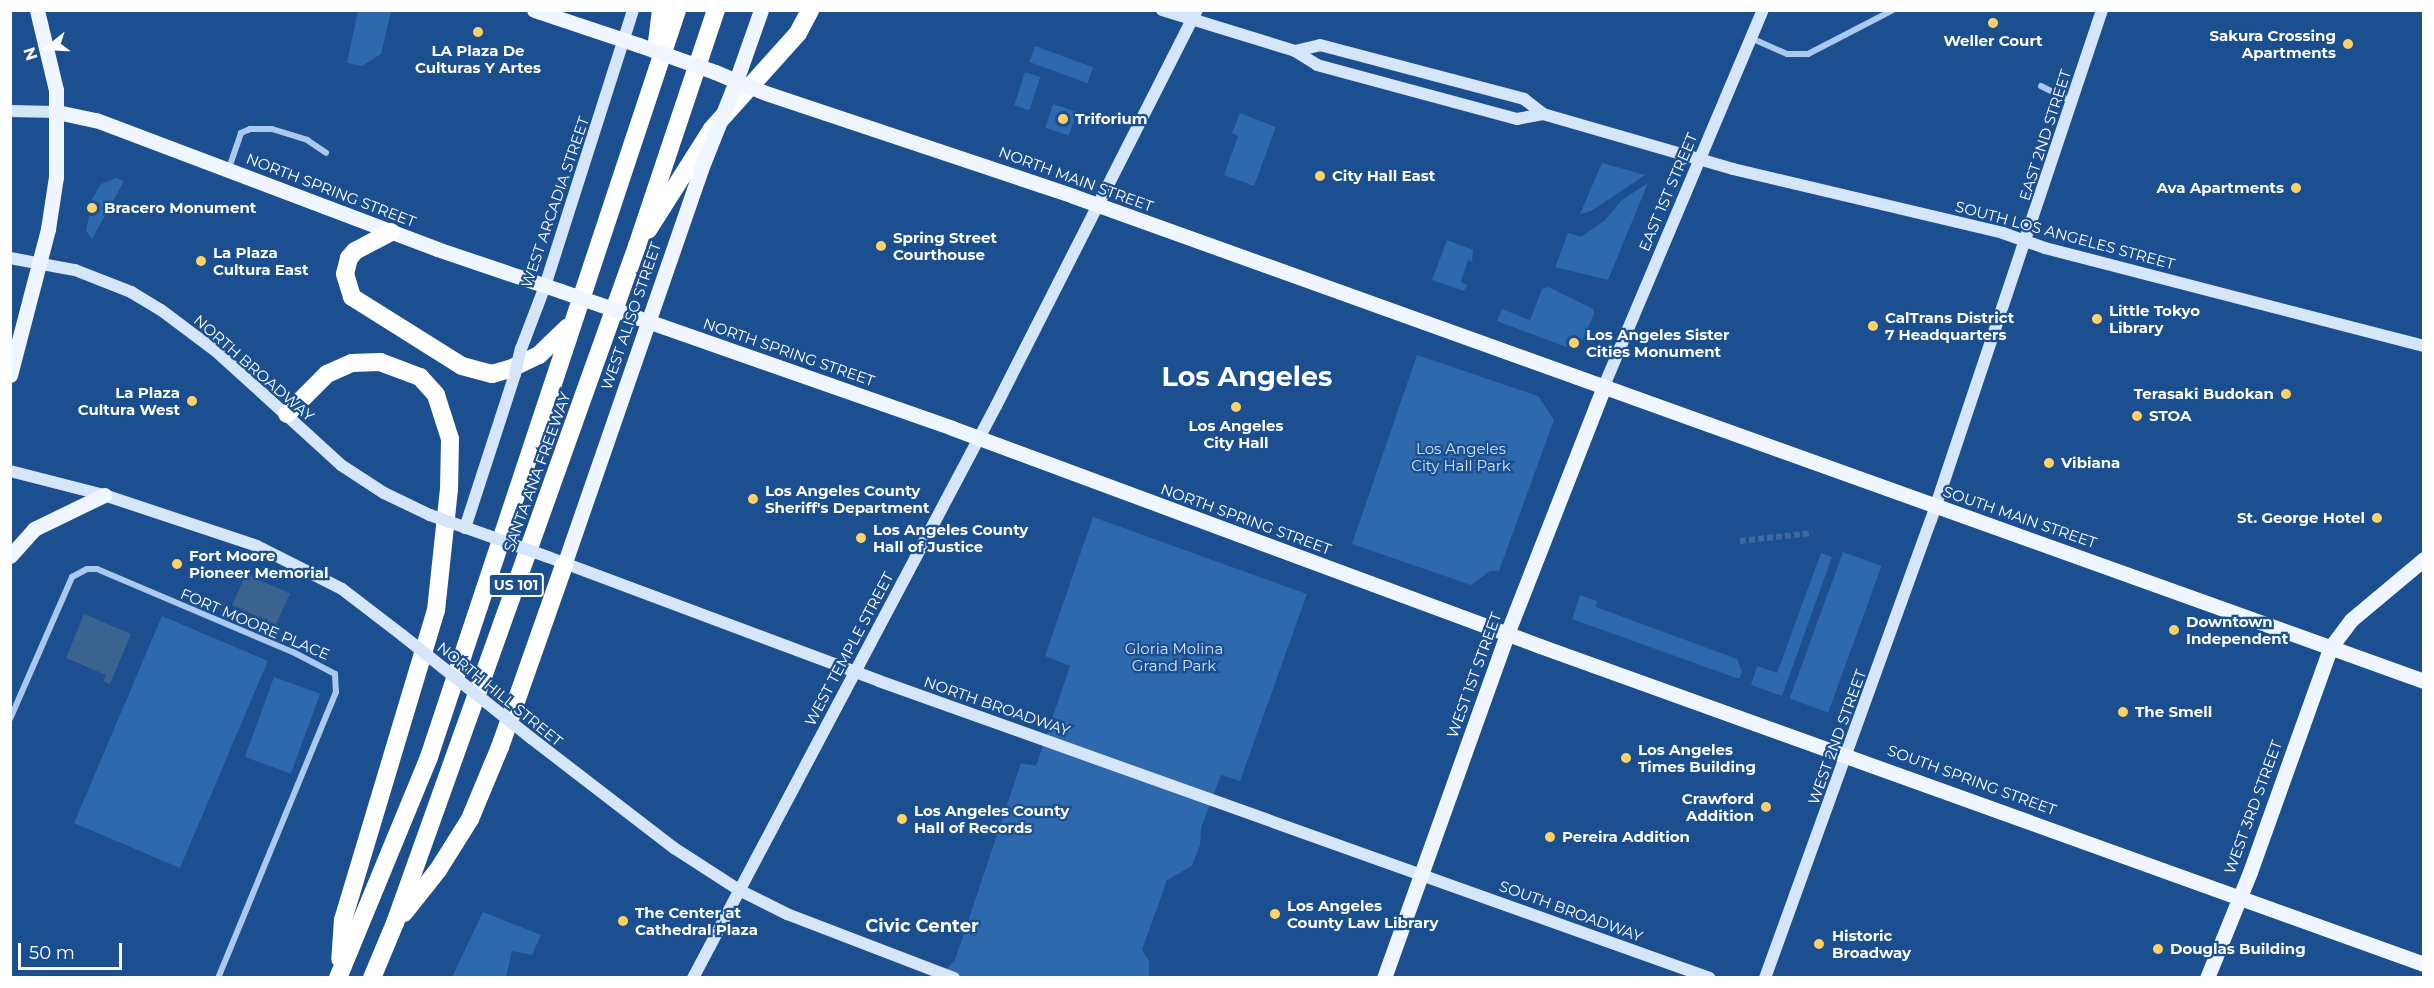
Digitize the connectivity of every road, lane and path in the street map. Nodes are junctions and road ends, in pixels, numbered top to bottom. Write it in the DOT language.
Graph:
graph roads {
  1 [pos="37,10"];
  2 [pos="534,10"];
  3 [pos="633,10"];
  4 [pos="661,10"];
  5 [pos="677,10"];
  6 [pos="716,10"];
  7 [pos="761,10"];
  8 [pos="810,10"];
  9 [pos="1162,10"];
  10 [pos="1762,10"];
  11 [pos="1893,10"];
  12 [pos="2102,10"];
  13 [pos="1195,16"];
  14 [pos="1750,37"];
  15 [pos="624,40"];
  16 [pos="1295,51"];
  17 [pos="654,79"];
  18 [pos="736,81"];
  19 [pos="2041,86"];
  20 [pos="2071,101"];
  21 [pos="10,111"];
  22 [pos="57,112"];
  23 [pos="1543,114"];
  24 [pos="326,153"];
  25 [pos="1699,159"];
  26 [pos="228,170"];
  27 [pos="1099,207"];
  28 [pos="391,231"];
  29 [pos="2024,242"];
  30 [pos="637,246"];
  31 [pos="10,258"];
  32 [pos="39,260"];
  33 [pos="545,286"];
  34 [pos="648,322"];
  35 [pos="570,326"];
  36 [pos="2424,346"];
  37 [pos="10,375"];
  38 [pos="1604,386"];
  39 [pos="287,414"];
  40 [pos="979,438"];
  41 [pos="14,472"];
  42 [pos="104,495"];
  43 [pos="1935,507"];
  44 [pos="465,528"];
  45 [pos="10,556"];
  46 [pos="2424,559"];
  47 [pos="556,561"];
  48 [pos="1507,634"];
  49 [pos="2330,648"];
  50 [pos="854,670"];
  51 [pos="2424,681"];
  52 [pos="10,719"];
  53 [pos="1847,753"];
  54 [pos="1421,875"];
  55 [pos="739,890"];
  56 [pos="2238,899"];
  57 [pos="395,923"];
  58 [pos="2424,964"];
  59 [pos="339,976"];
  60 [pos="218,978"];
  61 [pos="372,978"];
  62 [pos="693,978"];
  63 [pos="954,978"];
  64 [pos="1384,978"];
  65 [pos="1710,978"];
  66 [pos="1765,978"];
  67 [pos="2206,978"];
  1 -- 22 [label="main road"];
  2 -- 15 [label="main road, NORTH MAIN STREET"];
  3 -- 15 [label="main road, WEST ARCADIA STREET"];
  4 -- 17 [label="highway"];
  5 -- 17 [label="highway, SANTA ANA FREEWAY / US 101"];
  6 -- 30 [label="highway, SANTA ANA FREEWAY / US 101"];
  7 -- 18 [label="main road, WEST ALISO STREET"];
  8 -- 30 [label="highway"];
  9 -- 13 [label="main road"];
  10 -- 14 [label="main road, EAST 1ST STREET"];
  11 -- 14 [label="street"];
  12 -- 20 [label="main road, EAST 2ND STREET"];
  13 -- 16 [label="main road"];
  13 -- 27 [label="main road, WEST TEMPLE STREET"];
  14 -- 25 [label="main road, EAST 1ST STREET"];
  15 -- 18 [label="main road, NORTH MAIN STREET, bridge"];
  15 -- 33 [label="main road, WEST ARCADIA STREET"];
  16 -- 23 [label="main road"];
  16 -- 23 [label="main road"];
  17 -- 35 [label="highway, SANTA ANA FREEWAY / US 101"];
  18 -- 27 [label="main road, NORTH MAIN STREET, bridge"];
  18 -- 34 [label="main road, WEST ALISO STREET, bridge"];
  19 -- 20 [label="street"];
  20 -- 29 [label="main road, EAST 2ND STREET"];
  21 -- 22 [label="main road"];
  22 -- 26 [label="main road, NORTH SPRING STREET"];
  22 -- 32 [label="main road"];
  23 -- 25 [label="main road, SOUTH LOS ANGELES STREET"];
  24 -- 26 [label="street"];
  25 -- 29 [label="main road, SOUTH LOS ANGELES STREET"];
  25 -- 38 [label="main road, EAST 1ST STREET"];
  26 -- 28 [label="main road, NORTH SPRING STREET"];
  27 -- 38 [label="main road, NORTH MAIN STREET"];
  27 -- 40 [label="main road, WEST TEMPLE STREET"];
  28 -- 33 [label="main road, NORTH SPRING STREET"];
  28 -- 35 [label="highway"];
  29 -- 36 [label="main road, SOUTH LOS ANGELES STREET"];
  29 -- 43 [label="main road, EAST 2ND STREET"];
  30 -- 57 [label="highway, SANTA ANA FREEWAY / US 101"];
  31 -- 32 [label="main road, NORTH BROADWAY"];
  32 -- 37 [label="main road"];
  32 -- 39 [label="main road, NORTH BROADWAY"];
  33 -- 34 [label="main road, NORTH SPRING STREET, bridge"];
  33 -- 44 [label="main road, WEST ARCADIA STREET, bridge"];
  34 -- 40 [label="main road, NORTH SPRING STREET"];
  34 -- 47 [label="main road, WEST ALISO STREET"];
  35 -- 59 [label="highway, SANTA ANA FREEWAY / US 101"];
  38 -- 43 [label="main road, SOUTH MAIN STREET"];
  38 -- 48 [label="main road, WEST 1ST STREET"];
  39 -- 44 [label="main road, NORTH BROADWAY, bridge"];
  39 -- 59 [label="highway"];
  40 -- 48 [label="main road, NORTH SPRING STREET"];
  40 -- 50 [label="main road, WEST TEMPLE STREET"];
  41 -- 42 [label="main road, NORTH HILL STREET"];
  42 -- 45 [label="main road"];
  42 -- 55 [label="main road, NORTH HILL STREET, bridge"];
  43 -- 49 [label="main road, SOUTH MAIN STREET"];
  43 -- 53 [label="main road, WEST 2ND STREET"];
  44 -- 47 [label="main road, NORTH BROADWAY, bridge"];
  46 -- 49 [label="main road, WEST 3RD STREET"];
  47 -- 50 [label="main road, NORTH BROADWAY"];
  47 -- 57 [label="highway"];
  48 -- 53 [label="main road, SOUTH SPRING STREET"];
  48 -- 54 [label="main road, WEST 1ST STREET"];
  49 -- 51 [label="main road, SOUTH MAIN STREET"];
  49 -- 56 [label="main road, WEST 3RD STREET"];
  50 -- 54 [label="main road, NORTH BROADWAY"];
  50 -- 55 [label="main road, WEST TEMPLE STREET"];
  52 -- 60 [label="street, FORT MOORE PLACE"];
  53 -- 56 [label="main road, SOUTH SPRING STREET"];
  53 -- 66 [label="main road, WEST 2ND STREET"];
  54 -- 64 [label="main road, WEST 1ST STREET"];
  54 -- 65 [label="main road, SOUTH BROADWAY"];
  55 -- 62 [label="main road, WEST TEMPLE STREET"];
  55 -- 63 [label="main road, NORTH HILL STREET"];
  56 -- 58 [label="main road, SOUTH SPRING STREET"];
  56 -- 67 [label="main road, WEST 3RD STREET"];
  57 -- 61 [label="highway, SANTA ANA FREEWAY / US 101"];
}
